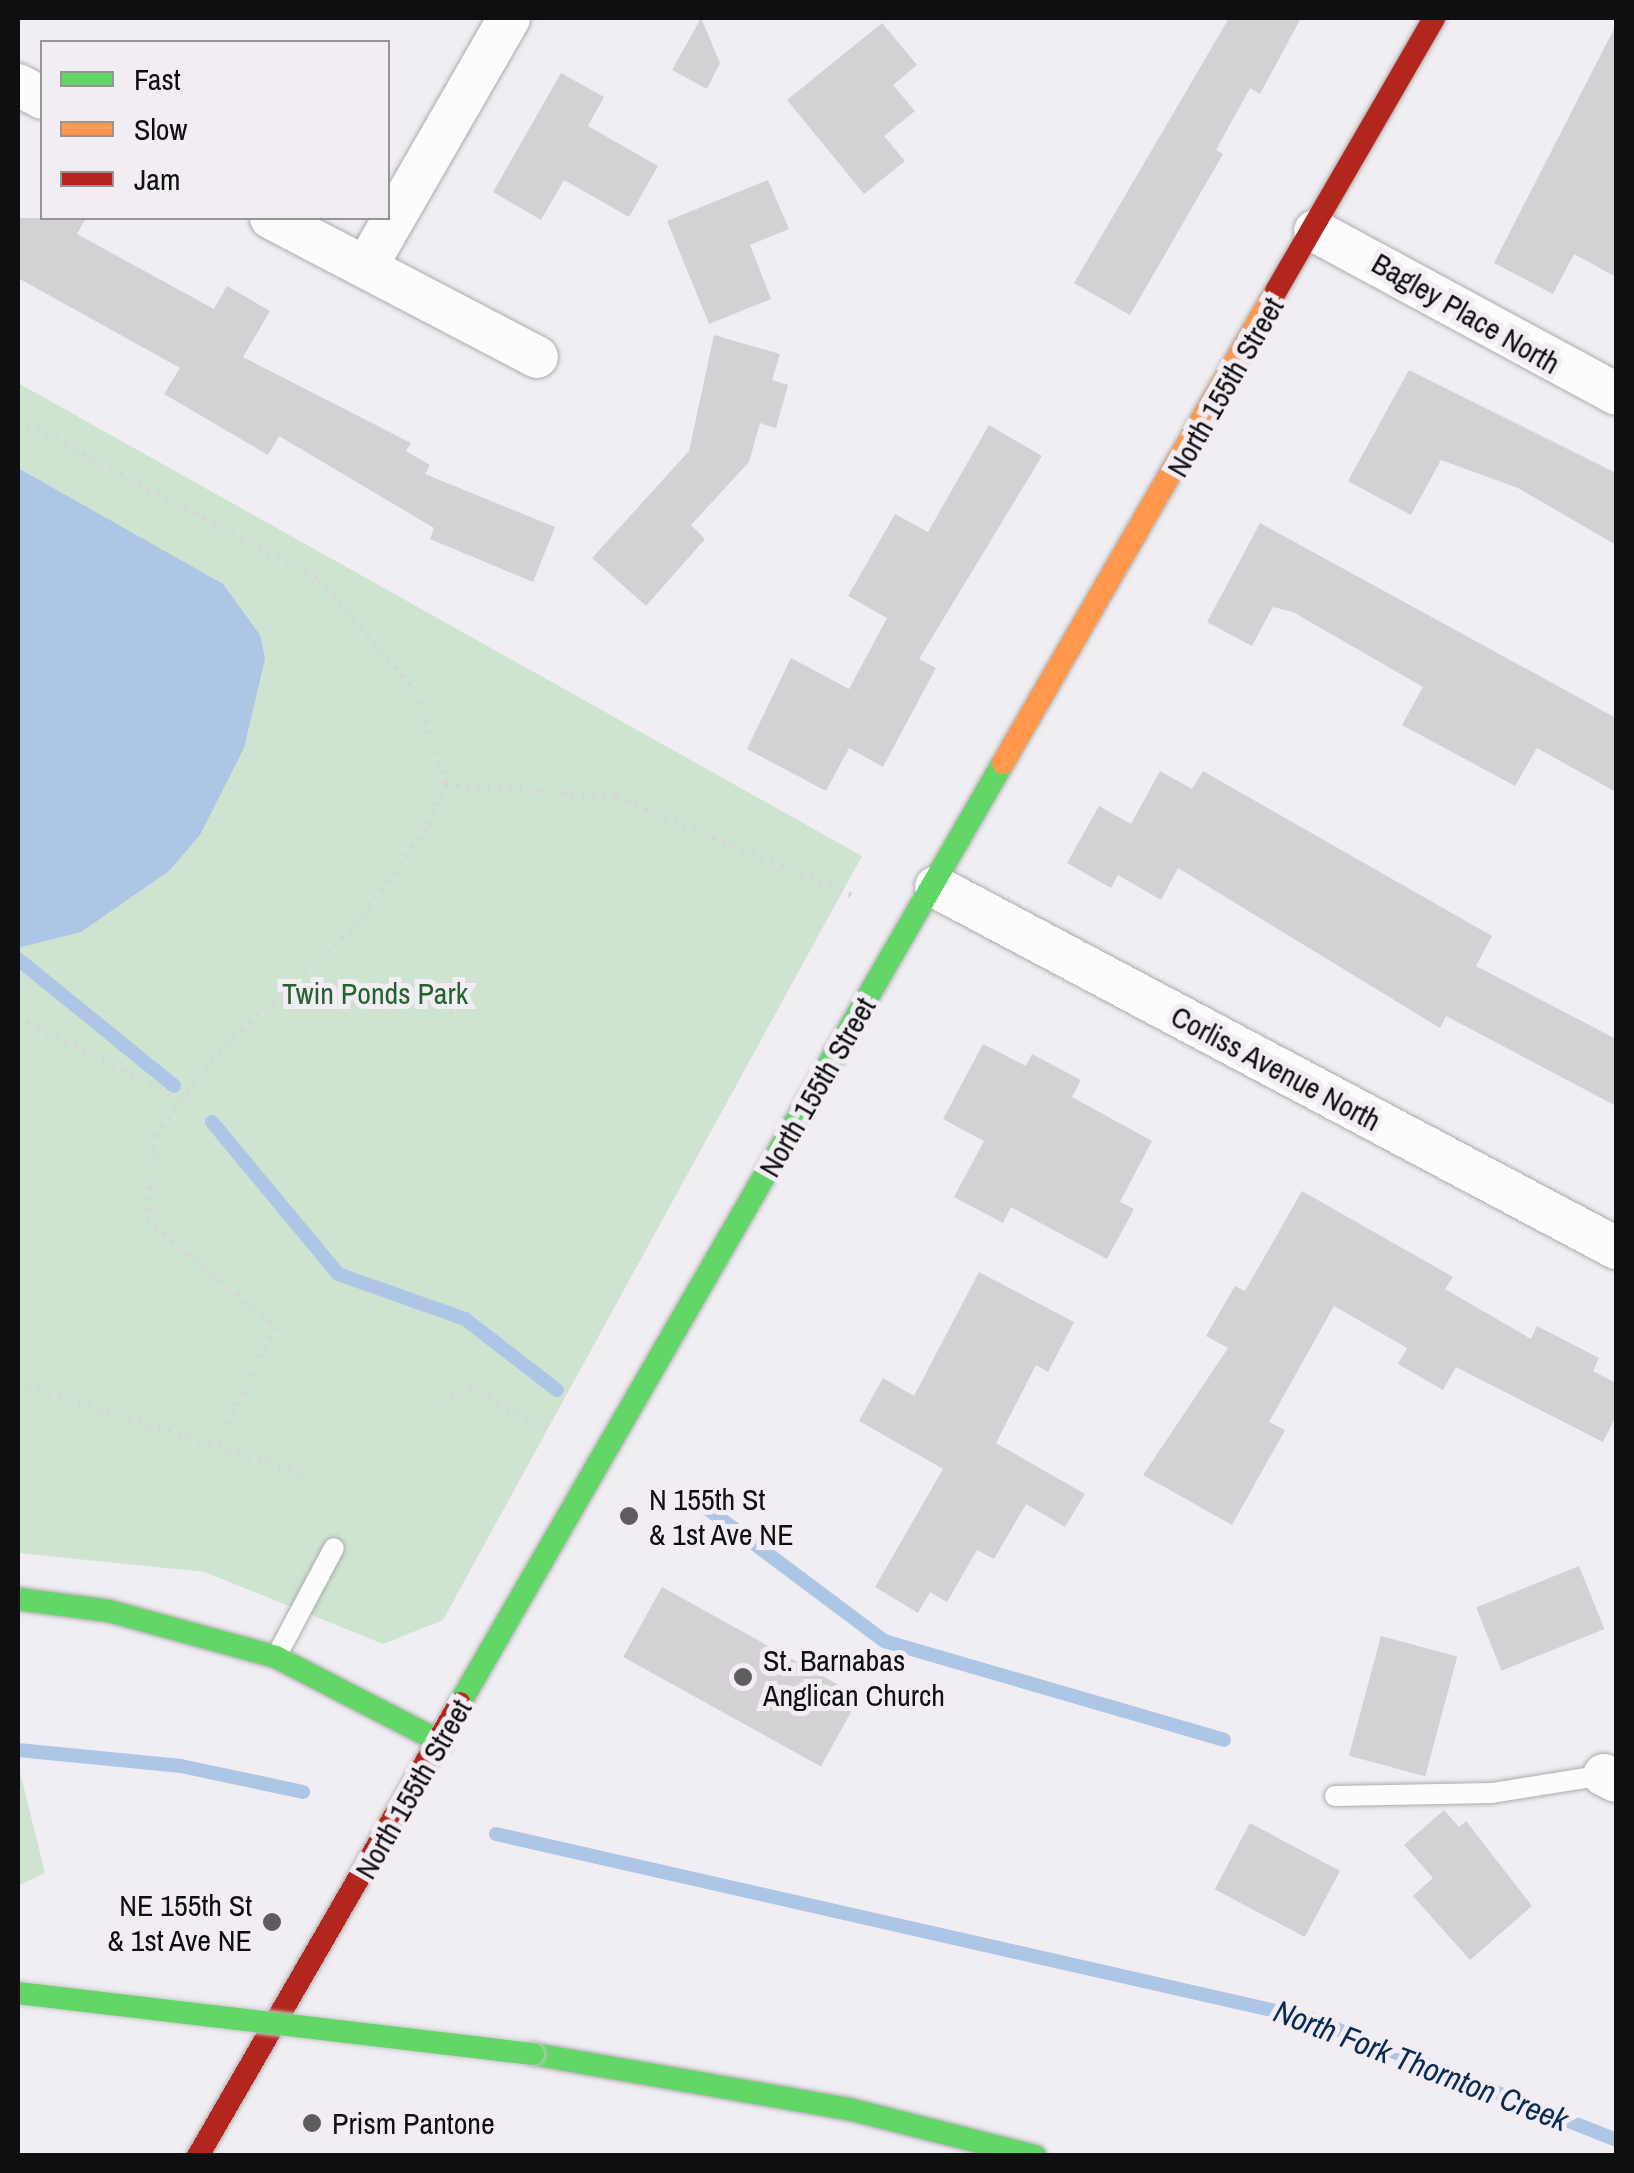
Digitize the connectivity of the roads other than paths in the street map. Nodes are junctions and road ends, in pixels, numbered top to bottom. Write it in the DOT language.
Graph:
graph roads {
  1 [pos="510,18"];
  2 [pos="1434,18"];
  3 [pos="18,85"];
  4 [pos="40,97"];
  5 [pos="275,220"];
  6 [pos="1315,231"];
  7 [pos="366,267"];
  8 [pos="537,358"];
  9 [pos="1616,394"];
  10 [pos="936,887"];
  11 [pos="1616,1248"];
  12 [pos="334,1548"];
  13 [pos="18,1598"];
  14 [pos="276,1657"];
  15 [pos="441,1742"];
  16 [pos="1610,1778"];
  17 [pos="1335,1796"];
  18 [pos="18,1994"];
  19 [pos="198,2156"];
  20 [pos="1036,2156"];
  1 -- 7 [label="street"];
  2 -- 6 [label="main road, North 155th Street"];
  3 -- 4 [label="street"];
  5 -- 7 [label="street"];
  6 -- 9 [label="street, Bagley Place North"];
  6 -- 10 [label="main road, North 155th Street"];
  7 -- 8 [label="street"];
  10 -- 11 [label="street, Corliss Avenue North"];
  10 -- 15 [label="main road, North 155th Street"];
  12 -- 14 [label="lane"];
  13 -- 14 [label="main road"];
  14 -- 15 [label="main road"];
  15 -- 19 [label="main road, North 155th Street"];
  16 -- 17 [label="lane"];
  18 -- 20 [label="main road, bridge"];
}
